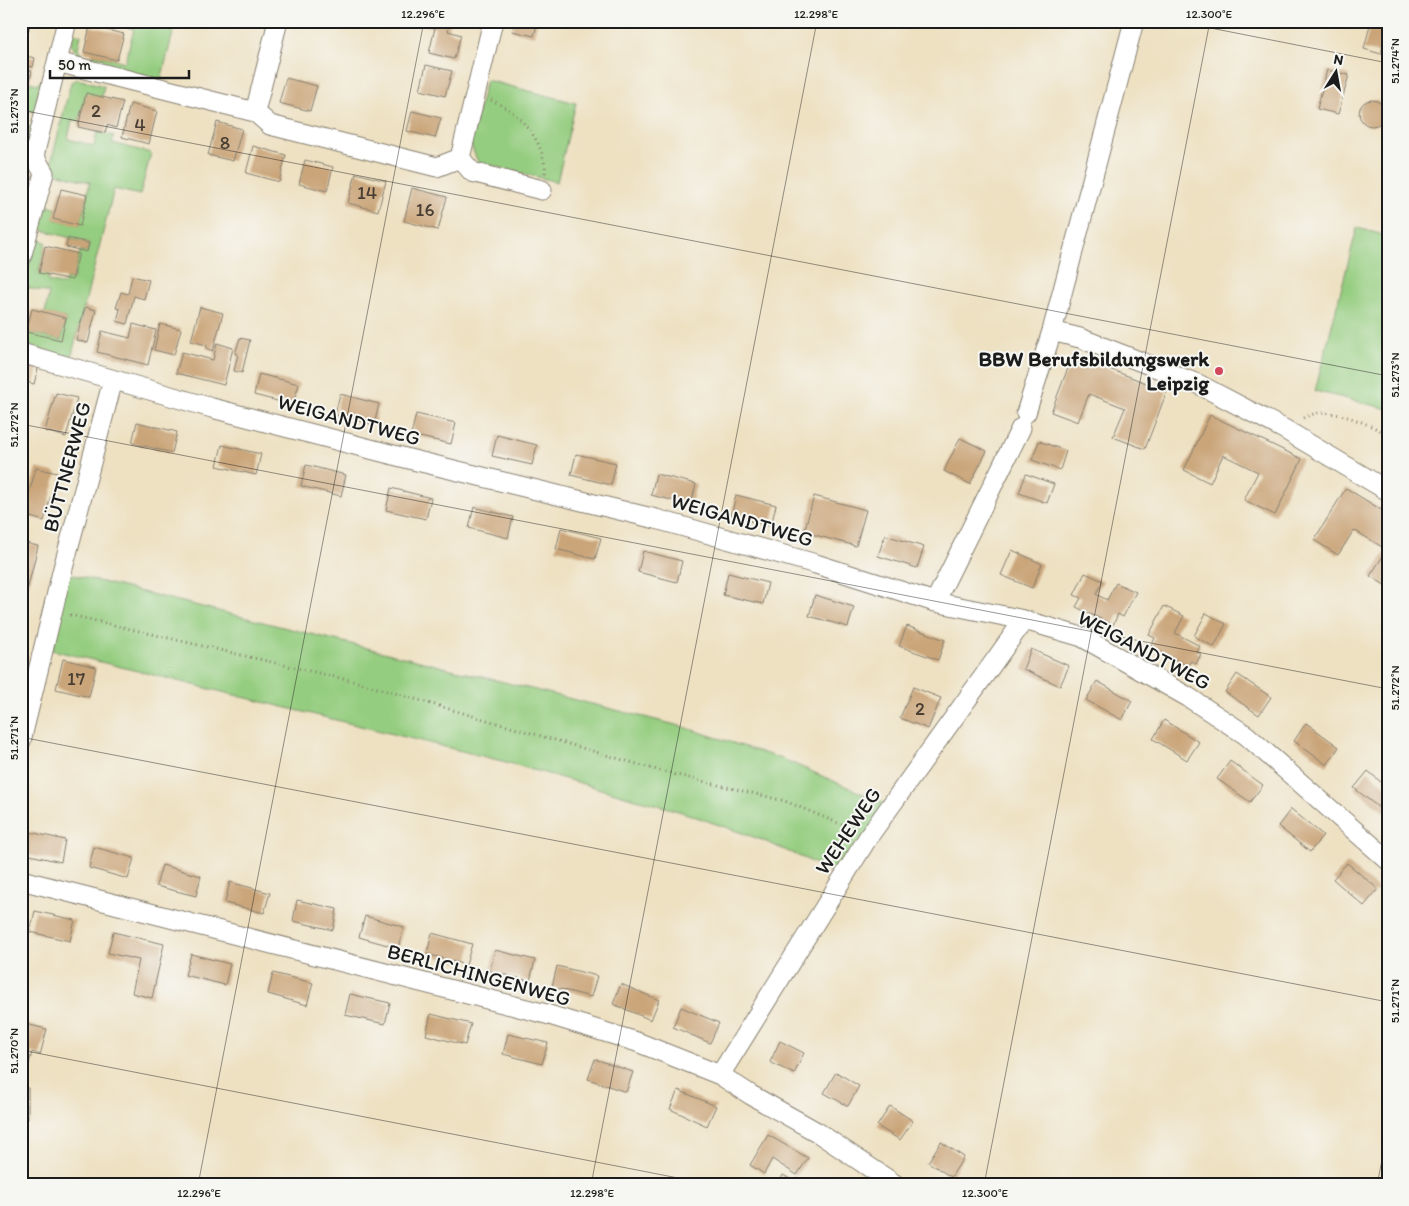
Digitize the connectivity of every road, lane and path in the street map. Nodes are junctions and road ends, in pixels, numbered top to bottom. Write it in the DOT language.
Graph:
graph roads {
  1 [pos="67,21"];
  2 [pos="278,21"];
  3 [pos="493,21"];
  4 [pos="1134,21"];
  5 [pos="57,62"];
  6 [pos="475,94"];
  7 [pos="256,112"];
  8 [pos="460,158"];
  9 [pos="542,190"];
  10 [pos="21,258"];
  11 [pos="1052,331"];
  12 [pos="21,353"];
  13 [pos="113,380"];
  14 [pos="1284,429"];
  15 [pos="1388,434"];
  16 [pos="1388,491"];
  17 [pos="935,602"];
  18 [pos="53,611"];
  19 [pos="1024,620"];
  20 [pos="21,741"];
  21 [pos="869,836"];
  22 [pos="1388,860"];
  23 [pos="21,880"];
  24 [pos="720,1076"];
  25 [pos="896,1185"];
  1 -- 5 [label="street"];
  2 -- 7 [label="street"];
  3 -- 6 [label="street"];
  4 -- 11 [label="street"];
  5 -- 7 [label="street"];
  5 -- 10 [label="street"];
  6 -- 8 [label="street"];
  6 -- 9 [label="path"];
  7 -- 8 [label="street"];
  8 -- 9 [label="street"];
  11 -- 14 [label="street"];
  11 -- 17 [label="street"];
  12 -- 13 [label="street, WEIGANDTWEG"];
  13 -- 17 [label="street, WEIGANDTWEG"];
  13 -- 18 [label="street, BÜTTNERWEG"];
  14 -- 15 [label="path"];
  14 -- 16 [label="street"];
  17 -- 19 [label="street, WEIGANDTWEG"];
  18 -- 20 [label="street, BÜTTNERWEG"];
  18 -- 21 [label="path"];
  19 -- 21 [label="street, WEHEWEG"];
  19 -- 22 [label="street, WEIGANDTWEG"];
  21 -- 24 [label="street, WEHEWEG"];
  23 -- 24 [label="street, BERLICHINGENWEG"];
  24 -- 25 [label="street, BERLICHINGENWEG"];
}
